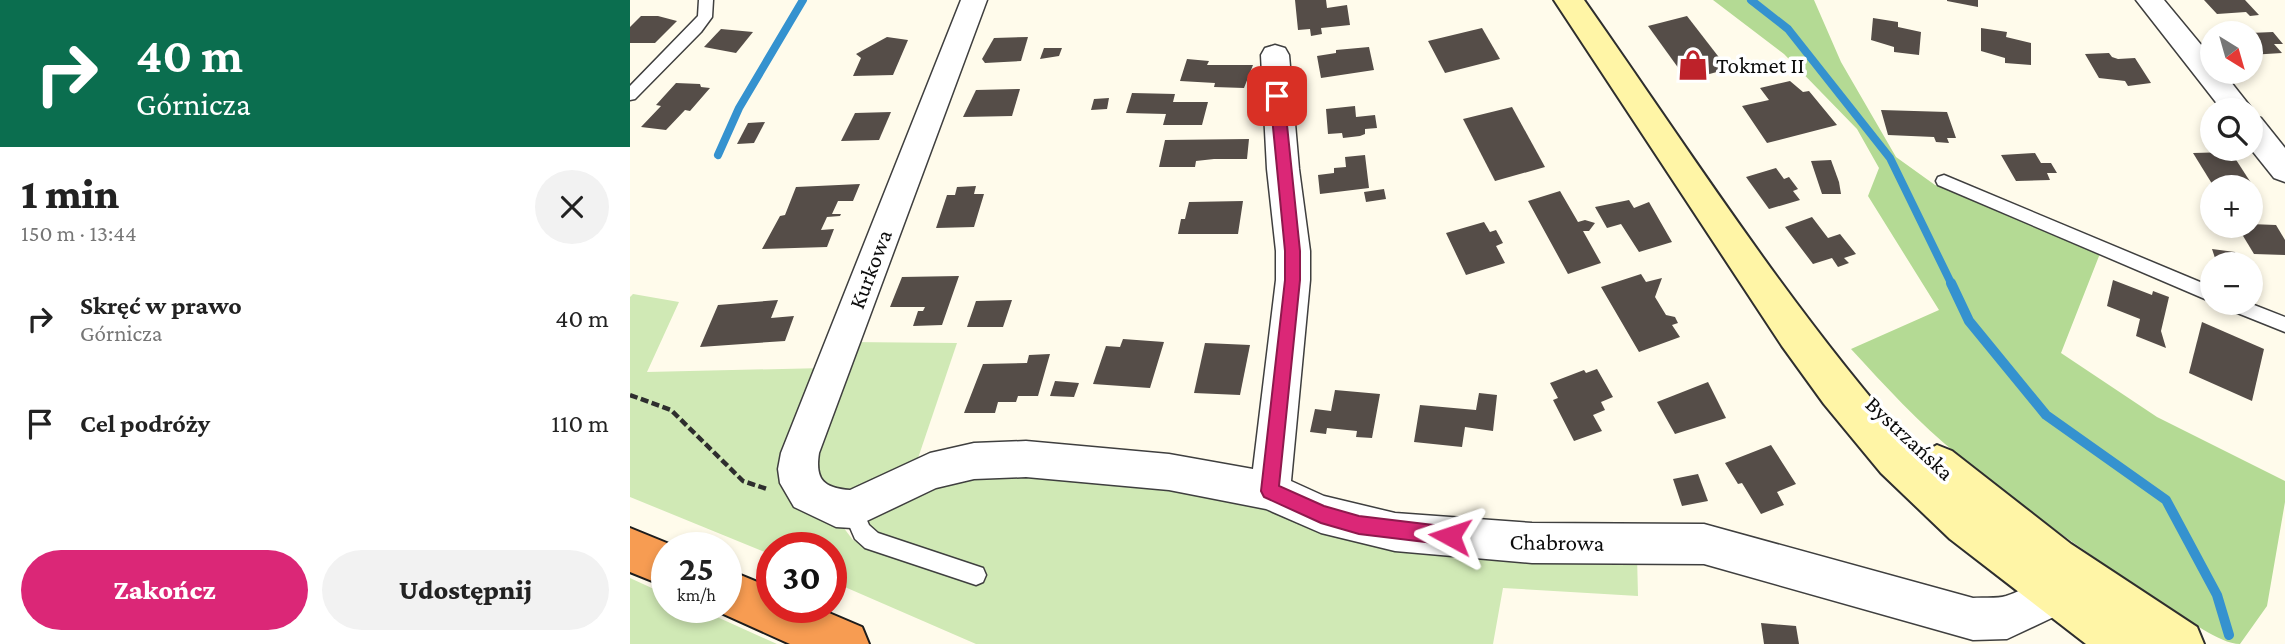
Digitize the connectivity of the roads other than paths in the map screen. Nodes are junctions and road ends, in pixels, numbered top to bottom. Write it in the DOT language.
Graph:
graph roads {
  1 [pos="706,0"];
  2 [pos="974,0"];
  3 [pos="1569,0"];
  4 [pos="2149,0"];
  5 [pos="1275,55"];
  6 [pos="630,95"];
  7 [pos="2228,98"];
  8 [pos="2263,142"];
  9 [pos="2285,170"];
  10 [pos="1944,181"];
  11 [pos="1742,253"];
  12 [pos="2200,290"];
  13 [pos="2260,315"];
  14 [pos="2285,325"];
  15 [pos="1270,491"];
  16 [pos="852,509"];
  17 [pos="630,550"];
  18 [pos="651,559"];
  19 [pos="976,575"];
  20 [pos="2055,594"];
  21 [pos="2105,596"];
  22 [pos="742,599"];
  23 [pos="845,644"];
  24 [pos="2124,644"];
  25 [pos="2180,644"];
  1 -- 6 [label="lane"];
  2 -- 16 [label="street, Kurkowa"];
  3 -- 11 [label="main road, Bystrzańska"];
  4 -- 7 [label="street"];
  5 -- 15 [label="street"];
  8 -- 9 [label="street"];
  10 -- 12 [label="lane"];
  11 -- 20 [label="main road, Bystrzańska"];
  11 -- 21 [label="main road, Bystrzańska"];
  13 -- 14 [label="lane"];
  15 -- 16 [label="street, Chabrowa"];
  15 -- 20 [label="street, Chabrowa"];
  16 -- 19 [label="lane"];
  17 -- 18 [label="highway"];
  20 -- 21 [label="street, Bystrzańska"];
  20 -- 24 [label="main road, Bystrzańska"];
  21 -- 25 [label="main road, Bystrzańska"];
  22 -- 23 [label="highway"];
}
